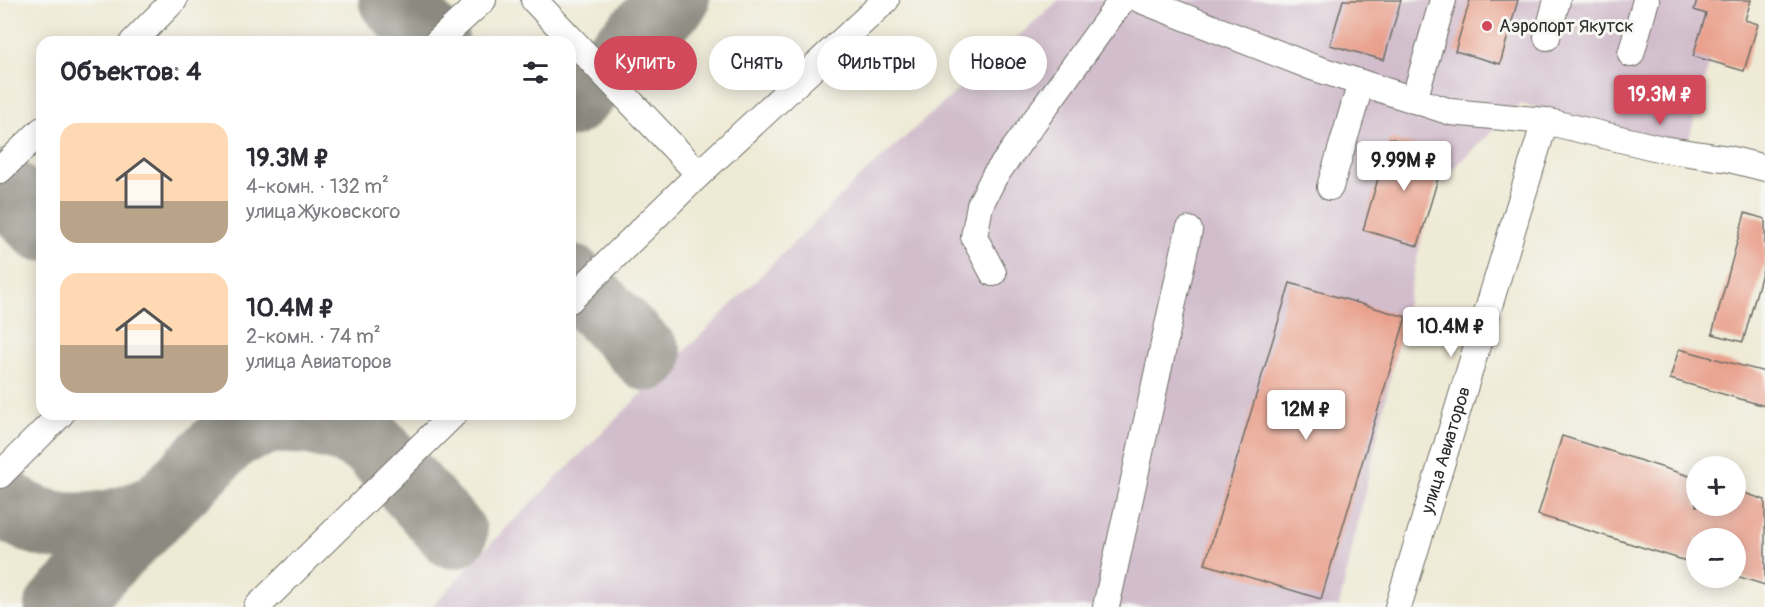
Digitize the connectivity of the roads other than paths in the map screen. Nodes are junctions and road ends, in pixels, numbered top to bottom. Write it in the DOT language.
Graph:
graph roads {
  1 [pos="174,0"];
  2 [pos="483,0"];
  3 [pos="534,0"];
  4 [pos="886,0"];
  5 [pos="1122,0"];
  6 [pos="1141,0"];
  7 [pos="1443,0"];
  8 [pos="1557,0"];
  9 [pos="1646,0"];
  10 [pos="139,36"];
  11 [pos="444,36"];
  12 [pos="568,36"];
  13 [pos="1547,37"];
  14 [pos="576,44"];
  15 [pos="1631,54"];
  16 [pos="1361,83"];
  17 [pos="1414,100"];
  18 [pos="1545,121"];
  19 [pos="36,136"];
  20 [pos="1765,168"];
  21 [pos="0,170"];
  22 [pos="699,174"];
  23 [pos="1330,187"];
  24 [pos="1190,230"];
  25 [pos="993,273"];
  26 [pos="576,294"];
  27 [pos="55,420"];
  28 [pos="448,420"];
  29 [pos="0,475"];
  30 [pos="256,607"];
  31 [pos="1106,607"];
  32 [pos="1398,607"];
  1 -- 10 [label="street"];
  2 -- 11 [label="street"];
  3 -- 12 [label="street"];
  4 -- 22 [label="street"];
  5 -- 25 [label="street"];
  6 -- 16 [label="street"];
  7 -- 17 [label="street"];
  8 -- 13 [label="street"];
  9 -- 15 [label="street"];
  14 -- 22 [label="street"];
  16 -- 17 [label="street"];
  16 -- 23 [label="street"];
  17 -- 18 [label="street"];
  18 -- 20 [label="street"];
  18 -- 32 [label="street, улица Авиаторов"];
  19 -- 21 [label="street"];
  22 -- 26 [label="street"];
  24 -- 31 [label="street"];
  27 -- 29 [label="street"];
  28 -- 30 [label="street"];
}
